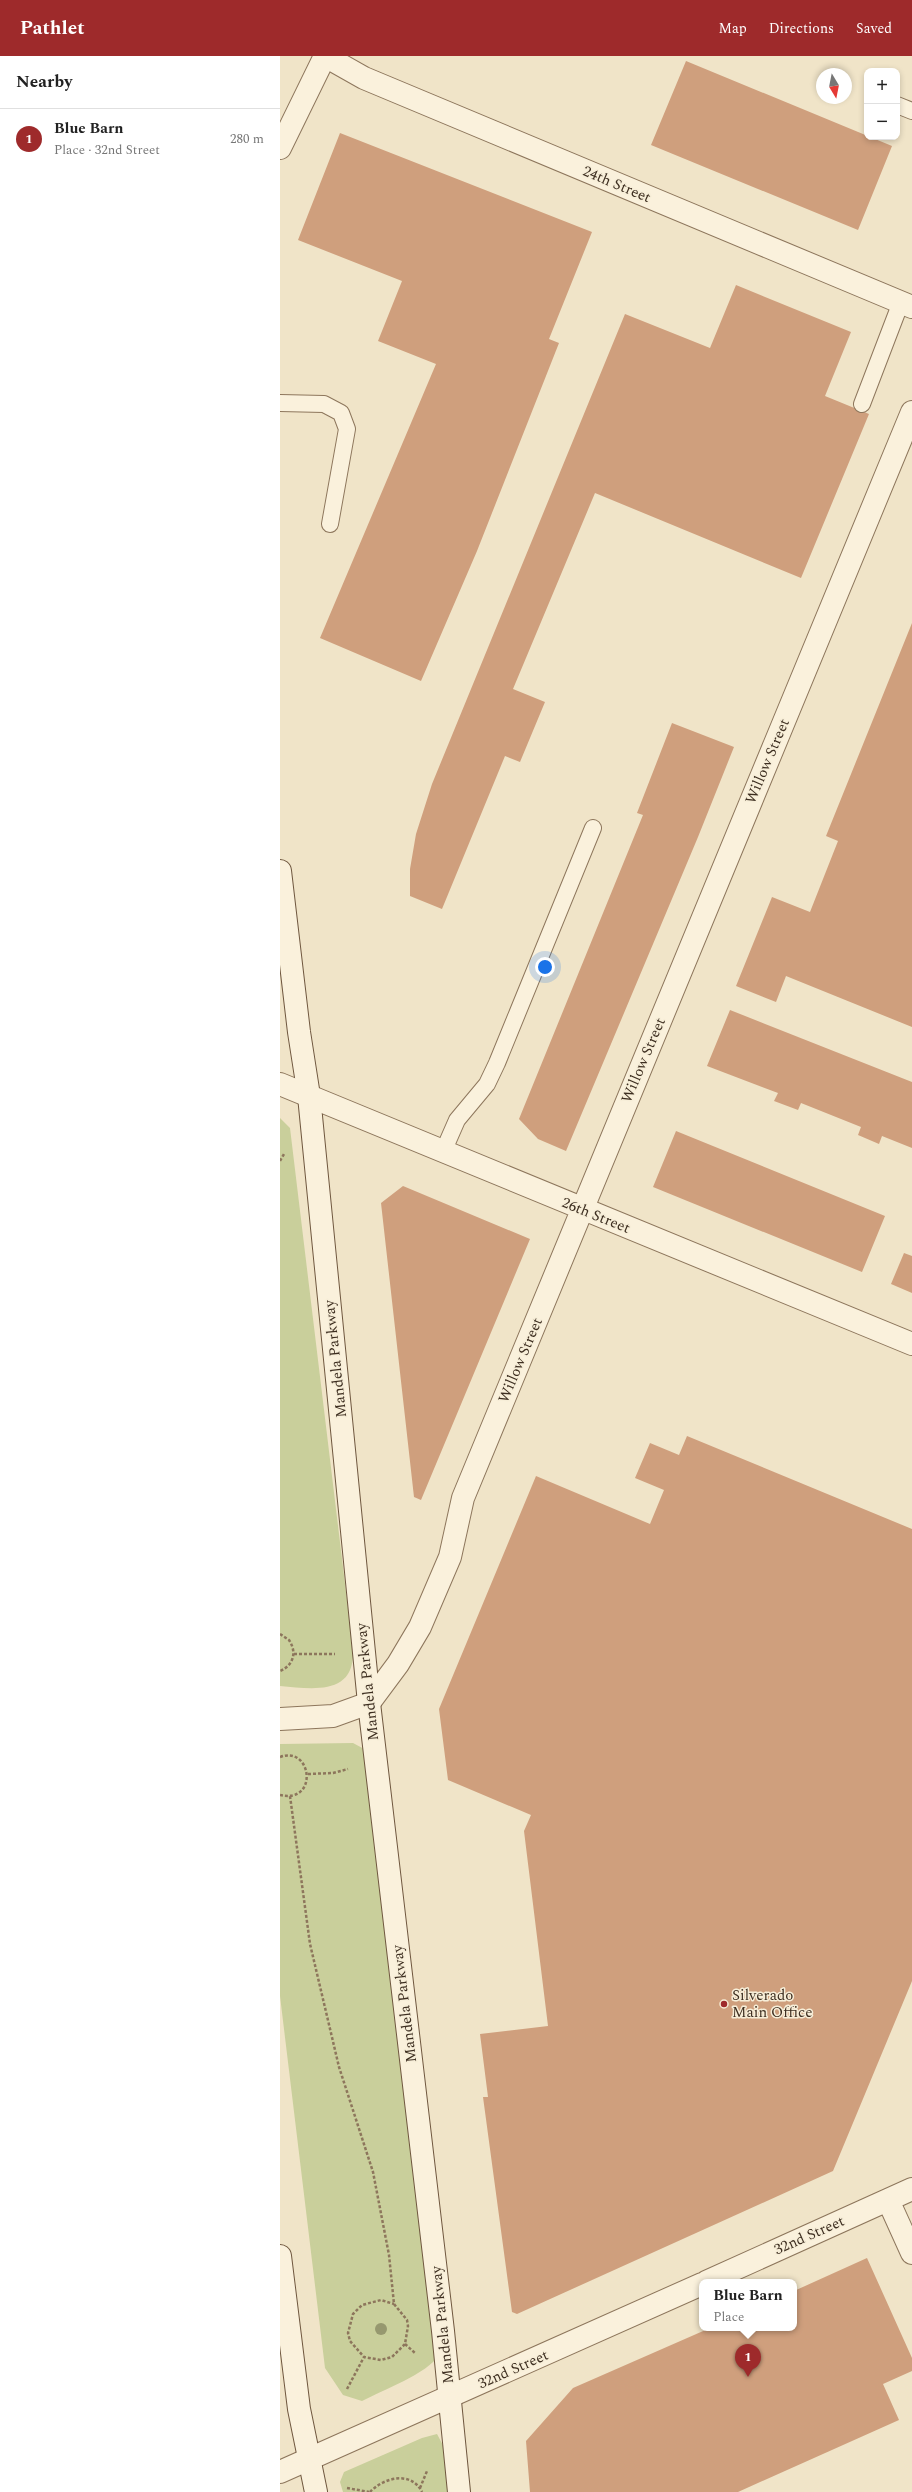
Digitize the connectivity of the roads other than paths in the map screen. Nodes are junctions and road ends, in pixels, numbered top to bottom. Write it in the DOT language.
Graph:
graph roads {
  1 [pos="325,56"];
  2 [pos="900,106"];
  3 [pos="912,111"];
  4 [pos="280,148"];
  5 [pos="907,305"];
  6 [pos="280,403"];
  7 [pos="862,404"];
  8 [pos="912,412"];
  9 [pos="330,524"];
  10 [pos="594,828"];
  11 [pos="280,871"];
  12 [pos="280,1084"];
  13 [pos="309,1096"];
  14 [pos="443,1152"];
  15 [pos="581,1210"];
  16 [pos="912,1344"];
  17 [pos="369,1703"];
  18 [pos="280,1719"];
  19 [pos="912,2189"];
  20 [pos="888,2200"];
  21 [pos="912,2253"];
  22 [pos="280,2256"];
  23 [pos="713,2279"];
  24 [pos="699,2285"];
  25 [pos="450,2398"];
  26 [pos="309,2458"];
  27 [pos="280,2472"];
  28 [pos="316,2492"];
  29 [pos="459,2492"];
  1 -- 4 [label="street"];
  1 -- 5 [label="street, 24th Street"];
  2 -- 3 [label="lane"];
  5 -- 7 [label="lane"];
  6 -- 9 [label="lane"];
  8 -- 15 [label="street, Willow Street"];
  10 -- 14 [label="lane"];
  11 -- 13 [label="street, Mandela Parkway"];
  12 -- 13 [label="street, 26th Street"];
  13 -- 14 [label="street, 26th Street"];
  13 -- 17 [label="street, Mandela Parkway"];
  14 -- 15 [label="street, 26th Street"];
  15 -- 16 [label="street, 26th Street"];
  15 -- 17 [label="street, Willow Street"];
  17 -- 18 [label="street"];
  17 -- 25 [label="street, Mandela Parkway"];
  19 -- 20 [label="street, 32nd Street"];
  20 -- 21 [label="street"];
  20 -- 23 [label="street, 32nd Street"];
  22 -- 26 [label="street"];
  24 -- 25 [label="street, 32nd Street"];
  25 -- 26 [label="street, 32nd Street"];
  25 -- 29 [label="street, Mandela Parkway"];
  26 -- 27 [label="street, 32nd Street"];
  26 -- 28 [label="street"];
}
